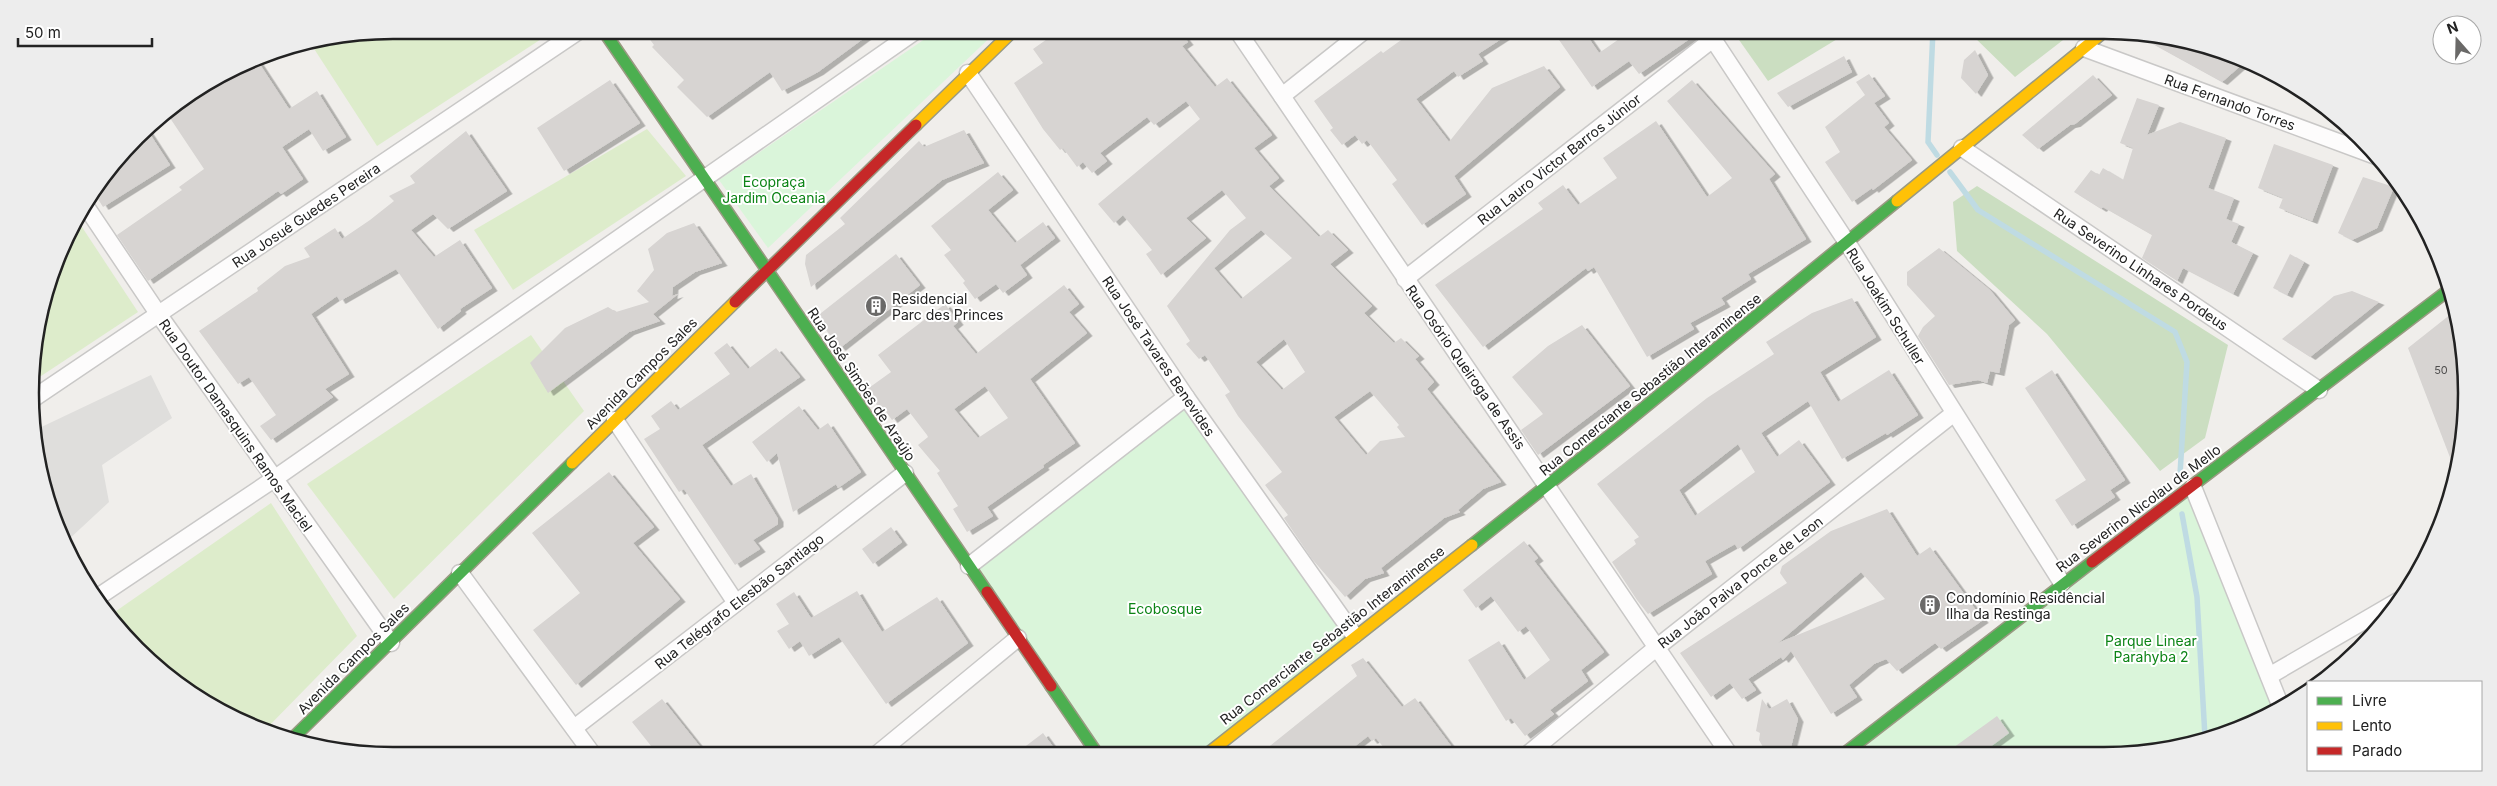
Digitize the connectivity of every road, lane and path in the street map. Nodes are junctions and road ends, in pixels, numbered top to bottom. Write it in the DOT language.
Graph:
graph roads {
  1 [pos="567,39"];
  2 [pos="609,39"];
  3 [pos="904,39"];
  4 [pos="1004,39"];
  5 [pos="1243,39"];
  6 [pos="1354,39"];
  7 [pos="1704,39"];
  8 [pos="1713,39"];
  9 [pos="2095,39"];
  10 [pos="2084,48"];
  11 [pos="968,73"];
  12 [pos="1282,96"];
  13 [pos="1962,148"];
  14 [pos="2362,151"];
  15 [pos="704,179"];
  16 [pos="89,211"];
  17 [pos="1848,244"];
  18 [pos="767,270"];
  19 [pos="1405,278"];
  20 [pos="2444,294"];
  21 [pos="159,315"];
  22 [pos="2320,390"];
  23 [pos="39,395"];
  24 [pos="1186,397"];
  25 [pos="1953,414"];
  26 [pos="615,420"];
  27 [pos="905,473"];
  28 [pos="274,479"];
  29 [pos="1548,485"];
  30 [pos="2193,487"];
  31 [pos="969,566"];
  32 [pos="460,573"];
  33 [pos="2062,583"];
  34 [pos="101,595"];
  35 [pos="736,603"];
  36 [pos="2387,607"];
  37 [pos="1354,635"];
  38 [pos="1018,638"];
  39 [pos="391,643"];
  40 [pos="1656,648"];
  41 [pos="2268,676"];
  42 [pos="2278,702"];
  43 [pos="574,728"];
  44 [pos="297,734"];
  45 [pos="588,747"];
  46 [pos="886,747"];
  47 [pos="1093,747"];
  48 [pos="1215,747"];
  49 [pos="1536,747"];
  50 [pos="1724,747"];
  51 [pos="1853,747"];
  1 -- 21 [label="street, Rua Josué Guedes Pereira"];
  2 -- 15 [label="street, Rua José Simões de Araújo"];
  3 -- 15 [label="street"];
  4 -- 11 [label="street, Avenida Campos Sales"];
  5 -- 12 [label="street, Rua Osório Queiroga de Assis"];
  6 -- 12 [label="street"];
  7 -- 19 [label="street, Rua Lauro Victor Barros Júnior"];
  8 -- 17 [label="street, Rua Joakim Schuller"];
  9 -- 10 [label="street, Rua Comerciante Sebastião Interaminense"];
  10 -- 13 [label="street, Rua Comerciante Sebastião Interaminense"];
  10 -- 14 [label="street, Rua Fernando Torres"];
  11 -- 18 [label="street, Avenida Campos Sales"];
  11 -- 24 [label="street, Rua José Tavares Benevides"];
  12 -- 19 [label="street, Rua Osório Queiroga de Assis"];
  13 -- 17 [label="street, Rua Comerciante Sebastião Interaminense"];
  13 -- 22 [label="street, Rua Severino Linhares Pordeus"];
  15 -- 18 [label="street, Rua José Simões de Araújo"];
  15 -- 28 [label="street"];
  16 -- 21 [label="street, Rua Doutor Damasquins Ramos Maciel"];
  17 -- 25 [label="street, Rua Joakim Schuller"];
  17 -- 29 [label="street, Rua Comerciante Sebastião Interaminense"];
  18 -- 26 [label="street, Avenida Campos Sales"];
  18 -- 27 [label="street, Rua José Simões de Araújo"];
  19 -- 29 [label="street, Rua Osório Queiroga de Assis"];
  20 -- 22 [label="street, Rua Severino Nicolau de Mello"];
  21 -- 23 [label="street, Rua Josué Guedes Pereira"];
  21 -- 28 [label="street, Rua Doutor Damasquins Ramos Maciel"];
  22 -- 30 [label="street, Rua Severino Nicolau de Mello"];
  24 -- 31 [label="street"];
  24 -- 37 [label="street, Rua José Tavares Benevides"];
  25 -- 33 [label="street, Rua Joakim Schuller"];
  25 -- 40 [label="street, Rua João Paiva Ponce de Leon"];
  26 -- 32 [label="street, Avenida Campos Sales"];
  26 -- 35 [label="street"];
  27 -- 31 [label="street, Rua José Simões de Araújo"];
  27 -- 35 [label="street, Rua Telégrafo Elesbão Santiago"];
  28 -- 34 [label="street"];
  28 -- 39 [label="street, Rua Doutor Damasquins Ramos Maciel"];
  29 -- 37 [label="street, Rua Comerciante Sebastião Interaminense"];
  29 -- 40 [label="street, Rua Osório Queiroga de Assis"];
  30 -- 33 [label="street, Rua Severino Nicolau de Mello"];
  30 -- 41 [label="street"];
  31 -- 38 [label="street, Rua José Simões de Araújo"];
  32 -- 39 [label="street, Avenida Campos Sales"];
  32 -- 43 [label="street"];
  33 -- 51 [label="street, Rua Severino Nicolau de Mello"];
  35 -- 43 [label="street, Rua Telégrafo Elesbão Santiago"];
  36 -- 41 [label="street"];
  37 -- 48 [label="street, Rua Comerciante Sebastião Interaminense"];
  38 -- 46 [label="street"];
  38 -- 47 [label="street, Rua José Simões de Araújo"];
  39 -- 44 [label="street, Avenida Campos Sales"];
  40 -- 49 [label="street, Rua João Paiva Ponce de Leon"];
  40 -- 50 [label="street, Rua Osório Queiroga de Assis"];
  41 -- 42 [label="street"];
  43 -- 45 [label="street"];
}
